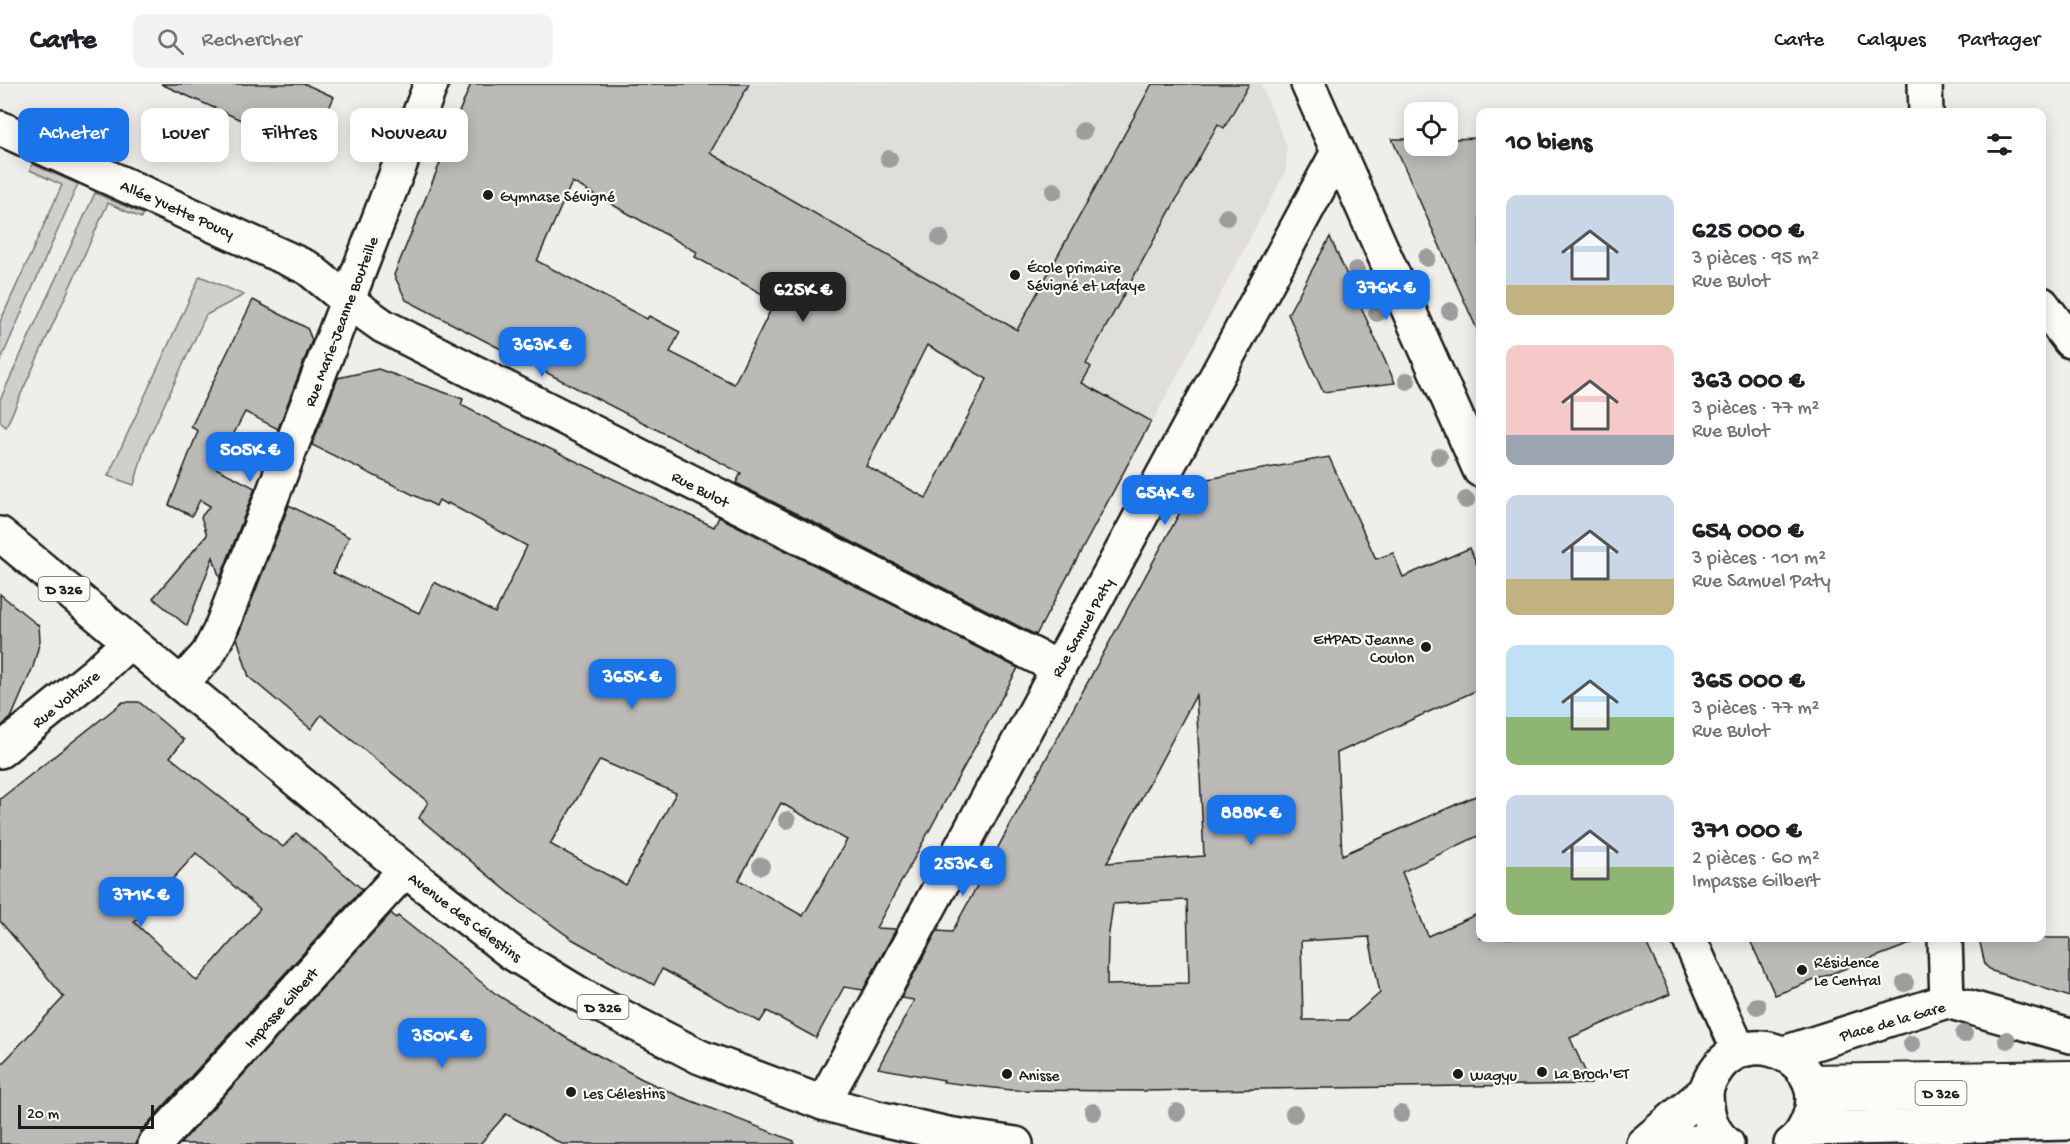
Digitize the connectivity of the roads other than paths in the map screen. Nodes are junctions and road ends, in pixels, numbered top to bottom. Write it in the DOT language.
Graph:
graph roads {
  1 [pos="432,84"];
  2 [pos="1925,84"];
  3 [pos="1316,86"];
  4 [pos="1926,108"];
  5 [pos="0,128"];
  6 [pos="1338,152"];
  7 [pos="348,301"];
  8 [pos="2046,309"];
  9 [pos="2070,341"];
  10 [pos="1476,461"];
  11 [pos="0,534"];
  12 [pos="129,642"];
  13 [pos="1059,668"];
  14 [pos="181,684"];
  15 [pos="0,751"];
  16 [pos="405,870"];
  17 [pos="1691,942"];
  18 [pos="1945,942"];
  19 [pos="1947,1001"];
  20 [pos="2070,1036"];
  21 [pos="1739,1051"];
  22 [pos="2070,1070"];
  23 [pos="1801,1074"];
  24 [pos="1706,1091"];
  25 [pos="2070,1091"];
  26 [pos="824,1103"];
  27 [pos="2070,1123"];
  28 [pos="1798,1136"];
  29 [pos="1725,1142"];
  30 [pos="155,1144"];
  31 [pos="1016,1144"];
  32 [pos="1643,1144"];
  33 [pos="1659,1144"];
  1 -- 7 [label="street, Rue Marie-Jeanne Bouteille"];
  2 -- 4 [label="street"];
  3 -- 6 [label="street"];
  5 -- 7 [label="street, Allée Yvette Poucy"];
  6 -- 10 [label="street"];
  6 -- 13 [label="street, Rue Samuel Paty"];
  7 -- 13 [label="street, Rue Bulot"];
  7 -- 14 [label="street, Rue Marie-Jeanne Bouteille"];
  8 -- 9 [label="street"];
  11 -- 12 [label="street, Avenue des Célestins / D 326"];
  12 -- 14 [label="street, Avenue des Célestins / D 326"];
  12 -- 15 [label="street, Rue Voltaire"];
  13 -- 26 [label="street, Rue Samuel Paty"];
  14 -- 16 [label="street, Avenue des Célestins / D 326"];
  16 -- 26 [label="street, Avenue des Célestins / D 326"];
  16 -- 30 [label="street, Impasse Gilbert"];
  17 -- 21 [label="street"];
  18 -- 19 [label="street"];
  19 -- 20 [label="street, Place de la Gare"];
  19 -- 23 [label="street, Place de la Gare"];
  21 -- 23 [label="street"];
  21 -- 24 [label="street"];
  22 -- 23 [label="lane"];
  23 -- 25 [label="street, D 326"];
  23 -- 28 [label="street"];
  24 -- 29 [label="street"];
  24 -- 32 [label="street"];
  26 -- 31 [label="street, Avenue des Célestins / D 326"];
  27 -- 28 [label="street, D 326"];
  29 -- 33 [label="street"];
}
